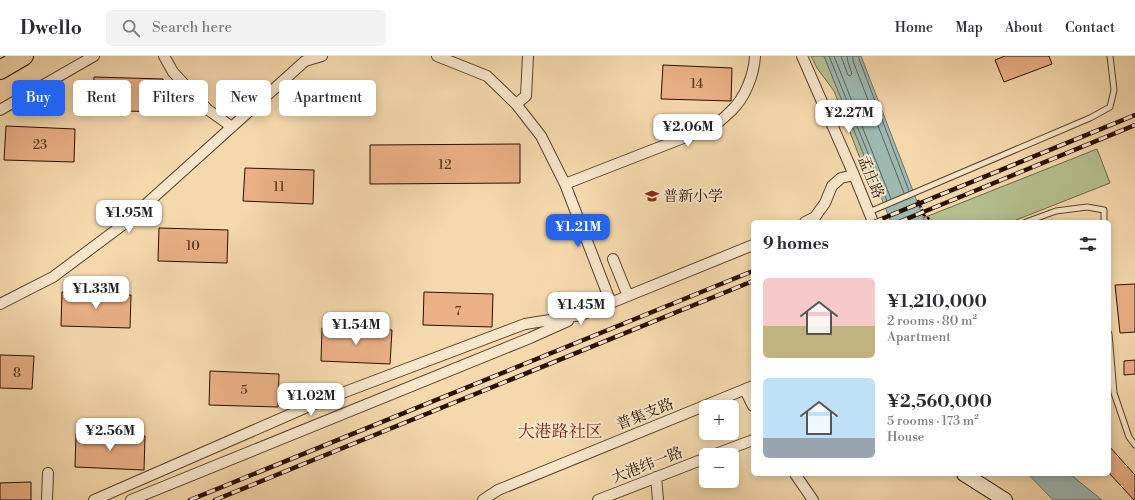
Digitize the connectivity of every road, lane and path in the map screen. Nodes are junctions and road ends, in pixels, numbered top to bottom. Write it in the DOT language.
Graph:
graph roads {
  1 [pos="24,56"];
  2 [pos="94,56"];
  3 [pos="164,56"];
  4 [pos="322,56"];
  5 [pos="438,56"];
  6 [pos="528,56"];
  7 [pos="755,56"];
  8 [pos="802,56"];
  9 [pos="1110,56"];
  10 [pos="0,70"];
  11 [pos="516,104"];
  12 [pos="0,110"];
  13 [pos="232,127"];
  14 [pos="854,175"];
  15 [pos="565,184"];
  16 [pos="914,192"];
  17 [pos="869,212"];
  18 [pos="809,220"];
  19 [pos="872,220"];
  20 [pos="930,220"];
  21 [pos="1031,220"];
  22 [pos="1104,220"];
  23 [pos="751,246"];
  24 [pos="613,259"];
  25 [pos="628,296"];
  26 [pos="611,303"];
  27 [pos="0,304"];
  28 [pos="581,315"];
  29 [pos="1111,358"];
  30 [pos="749,388"];
  31 [pos="751,441"];
  32 [pos="1135,445"];
  33 [pos="732,448"];
  34 [pos="699,461"];
  35 [pos="48,473"];
  36 [pos="796,476"];
  37 [pos="967,476"];
  38 [pos="656,477"];
  39 [pos="47,500"];
  40 [pos="94,500"];
  41 [pos="131,500"];
  42 [pos="483,500"];
  43 [pos="598,500"];
  44 [pos="658,500"];
  45 [pos="812,500"];
  46 [pos="1005,500"];
  1 -- 10 [label="highway"];
  2 -- 12 [label="street"];
  3 -- 13 [label="street"];
  4 -- 13 [label="street"];
  5 -- 11 [label="street"];
  6 -- 11 [label="street"];
  7 -- 15 [label="street"];
  8 -- 14 [label="street, 孟庄路"];
  9 -- 16 [label="lane"];
  11 -- 15 [label="street"];
  13 -- 27 [label="street"];
  14 -- 17 [label="street, 孟庄路"];
  14 -- 18 [label="street"];
  15 -- 26 [label="street"];
  16 -- 17 [label="lane"];
  16 -- 20 [label="path"];
  17 -- 19 [label="street, 孟庄路"];
  21 -- 22 [label="lane"];
  23 -- 25 [label="street"];
  24 -- 25 [label="street"];
  25 -- 26 [label="street"];
  26 -- 28 [label="street"];
  28 -- 40 [label="street"];
  28 -- 41 [label="street"];
  29 -- 32 [label="lane"];
  30 -- 42 [label="street, 普集支路"];
  31 -- 33 [label="street"];
  34 -- 38 [label="street, 大港纬一路"];
  35 -- 39 [label="street"];
  36 -- 45 [label="street"];
  37 -- 46 [label="street"];
  38 -- 43 [label="street, 大港纬一路"];
  38 -- 44 [label="street"];
}
